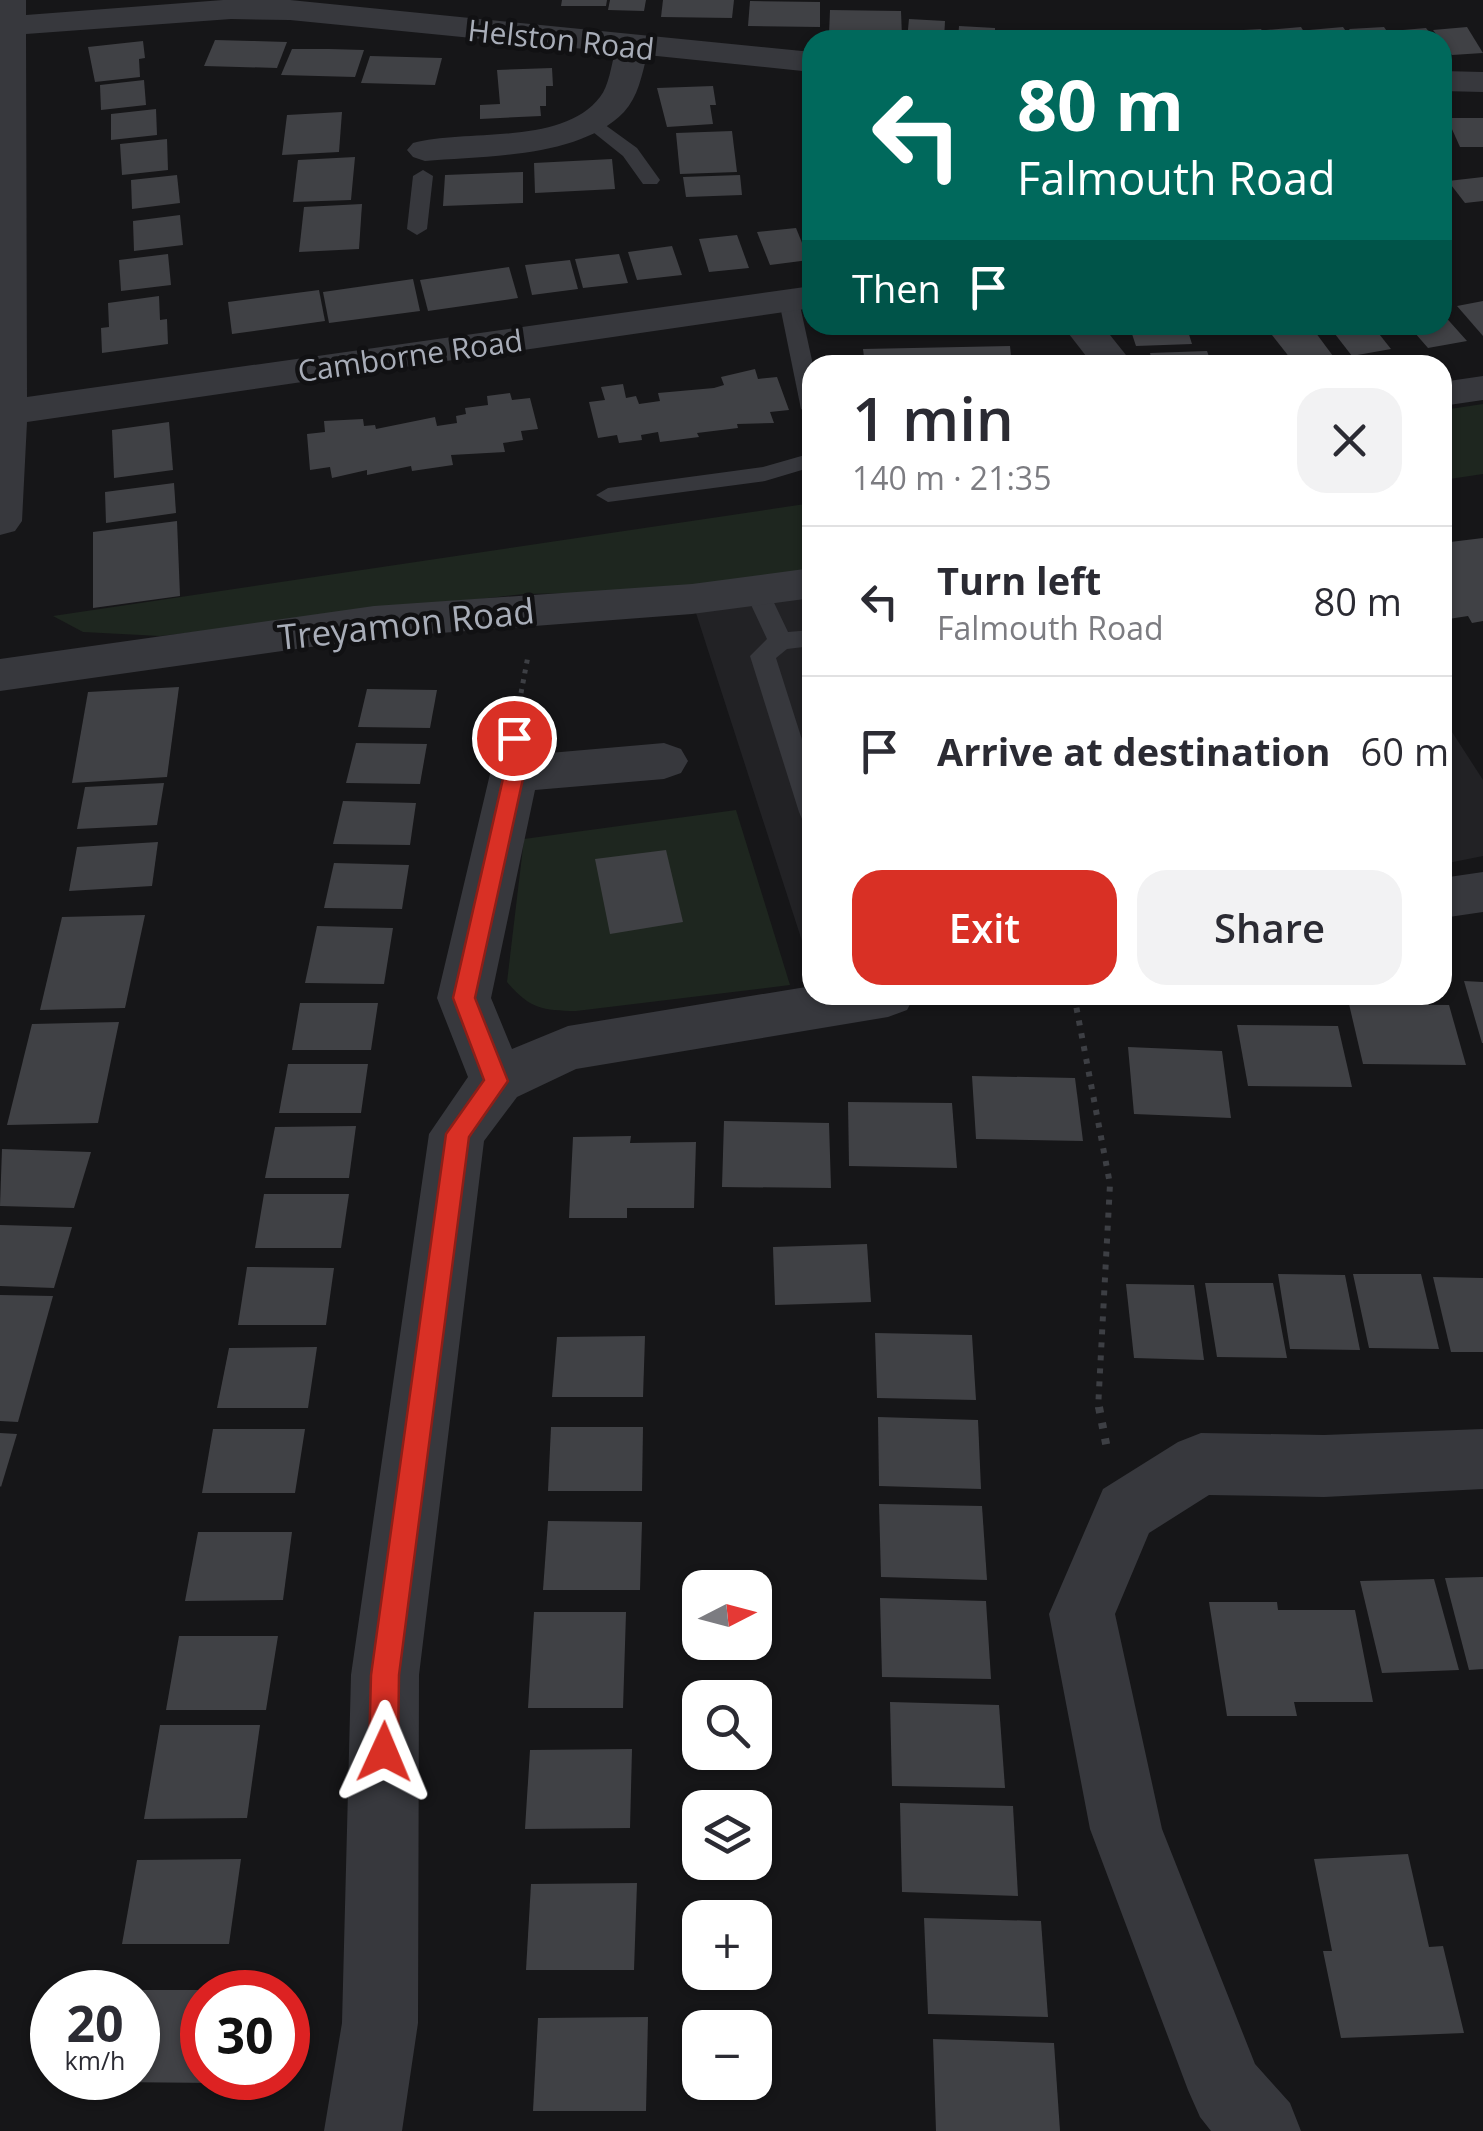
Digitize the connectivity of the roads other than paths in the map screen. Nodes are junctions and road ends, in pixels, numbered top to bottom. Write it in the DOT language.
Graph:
graph roads {
  1 [pos="10,13"];
  2 [pos="633,47"];
  3 [pos="802,61"];
  4 [pos="1452,82"];
  5 [pos="1483,82"];
  6 [pos="590,120"];
  7 [pos="422,149"];
  8 [pos="650,180"];
  9 [pos="416,229"];
  10 [pos="4,232"];
  11 [pos="801,299"];
  12 [pos="1089,335"];
  13 [pos="1106,355"];
  14 [pos="1483,388"];
  15 [pos="1452,393"];
  16 [pos="7,412"];
  17 [pos="802,463"];
  18 [pos="608,495"];
  19 [pos="0,521"];
  20 [pos="802,585"];
  21 [pos="757,592"];
  22 [pos="802,639"];
  23 [pos="780,641"];
  24 [pos="0,675"];
  25 [pos="664,761"];
  26 [pos="802,780"];
  27 [pos="1483,892"];
  28 [pos="1452,896"];
  29 [pos="828,1005"];
  30 [pos="496,1081"];
  31 [pos="1483,1459"];
  32 [pos="363,2131"];
  33 [pos="1262,2131"];
  1 -- 2 [label="street, Helston Road"];
  1 -- 10 [label="street"];
  2 -- 3 [label="street, Helston Road"];
  2 -- 6 [label="street"];
  4 -- 5 [label="street"];
  6 -- 7 [label="street"];
  6 -- 8 [label="lane"];
  7 -- 9 [label="lane"];
  10 -- 16 [label="street"];
  11 -- 16 [label="street, Camborne Road"];
  12 -- 13 [label="street"];
  14 -- 15 [label="street"];
  16 -- 19 [label="street"];
  17 -- 18 [label="lane"];
  20 -- 21 [label="street, Treyamon Road"];
  21 -- 23 [label="lane"];
  21 -- 24 [label="street, Treyamon Road"];
  22 -- 23 [label="lane"];
  23 -- 26 [label="lane"];
  25 -- 30 [label="street"];
  27 -- 28 [label="street"];
  29 -- 30 [label="street"];
  30 -- 32 [label="street"];
  31 -- 33 [label="street"];
}
